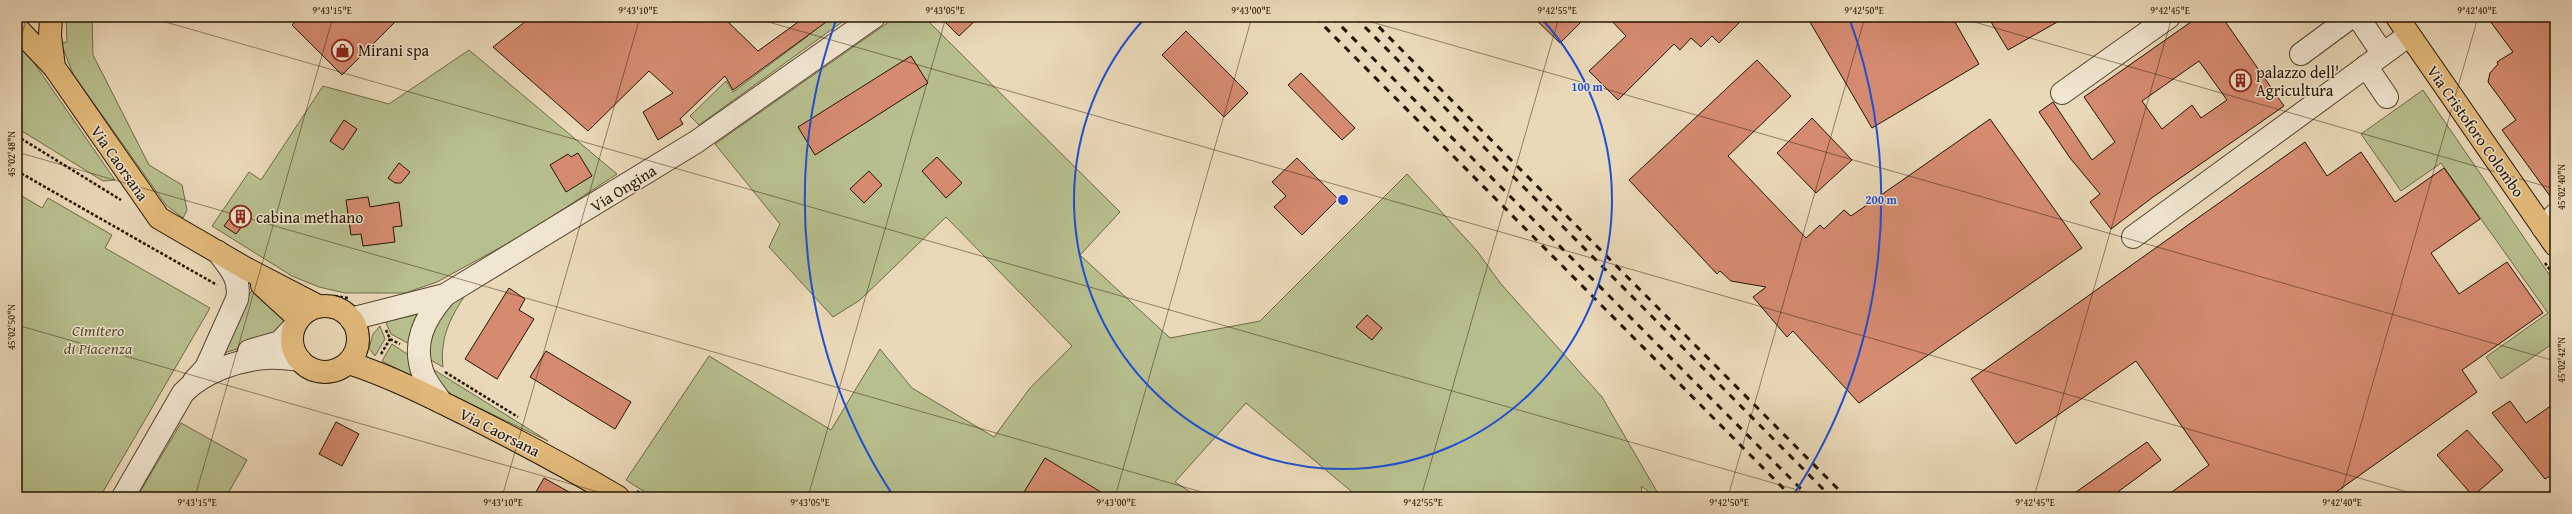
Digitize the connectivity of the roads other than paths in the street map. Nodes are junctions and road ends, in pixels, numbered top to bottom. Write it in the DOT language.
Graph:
graph roads {
  1 [pos="51,17"];
  2 [pos="874,17"];
  3 [pos="2169,17"];
  4 [pos="2351,17"];
  5 [pos="2358,17"];
  6 [pos="2404,23"];
  7 [pos="17,28"];
  8 [pos="2301,54"];
  9 [pos="2375,60"];
  10 [pos="54,67"];
  11 [pos="2062,93"];
  12 [pos="2387,97"];
  13 [pos="2551,230"];
  14 [pos="2133,237"];
  15 [pos="218,252"];
  16 [pos="245,268"];
  17 [pos="445,295"];
  18 [pos="318,306"];
  19 [pos="297,323"];
  20 [pos="354,324"];
  21 [pos="300,360"];
  22 [pos="349,363"];
  23 [pos="379,366"];
  24 [pos="200,377"];
  25 [pos="441,402"];
  26 [pos="123,497"];
  27 [pos="618,497"];
  1 -- 10 [label="main road, Via Caorsana"];
  2 -- 17 [label="street, Via Ongina"];
  3 -- 11 [label="street"];
  4 -- 8 [label="street"];
  5 -- 9 [label="street"];
  6 -- 9 [label="street"];
  6 -- 13 [label="main road, Via Cristoforo Colombo"];
  7 -- 10 [label="main road"];
  9 -- 12 [label="street"];
  9 -- 14 [label="street"];
  10 -- 15 [label="main road, Via Caorsana"];
  15 -- 16 [label="main road, Via Caorsana"];
  15 -- 24 [label="street"];
  16 -- 18 [label="main road"];
  16 -- 19 [label="main road"];
  17 -- 20 [label="street, Via Ongina"];
  17 -- 25 [label="street"];
  18 -- 19 [label="main road"];
  18 -- 20 [label="main road"];
  19 -- 21 [label="main road"];
  19 -- 24 [label="street"];
  20 -- 22 [label="main road"];
  20 -- 23 [label="main road"];
  21 -- 22 [label="main road"];
  21 -- 24 [label="street"];
  22 -- 23 [label="main road, Via Caorsana"];
  23 -- 25 [label="main road, Via Caorsana"];
  24 -- 26 [label="street"];
  25 -- 27 [label="main road, Via Caorsana"];
}
